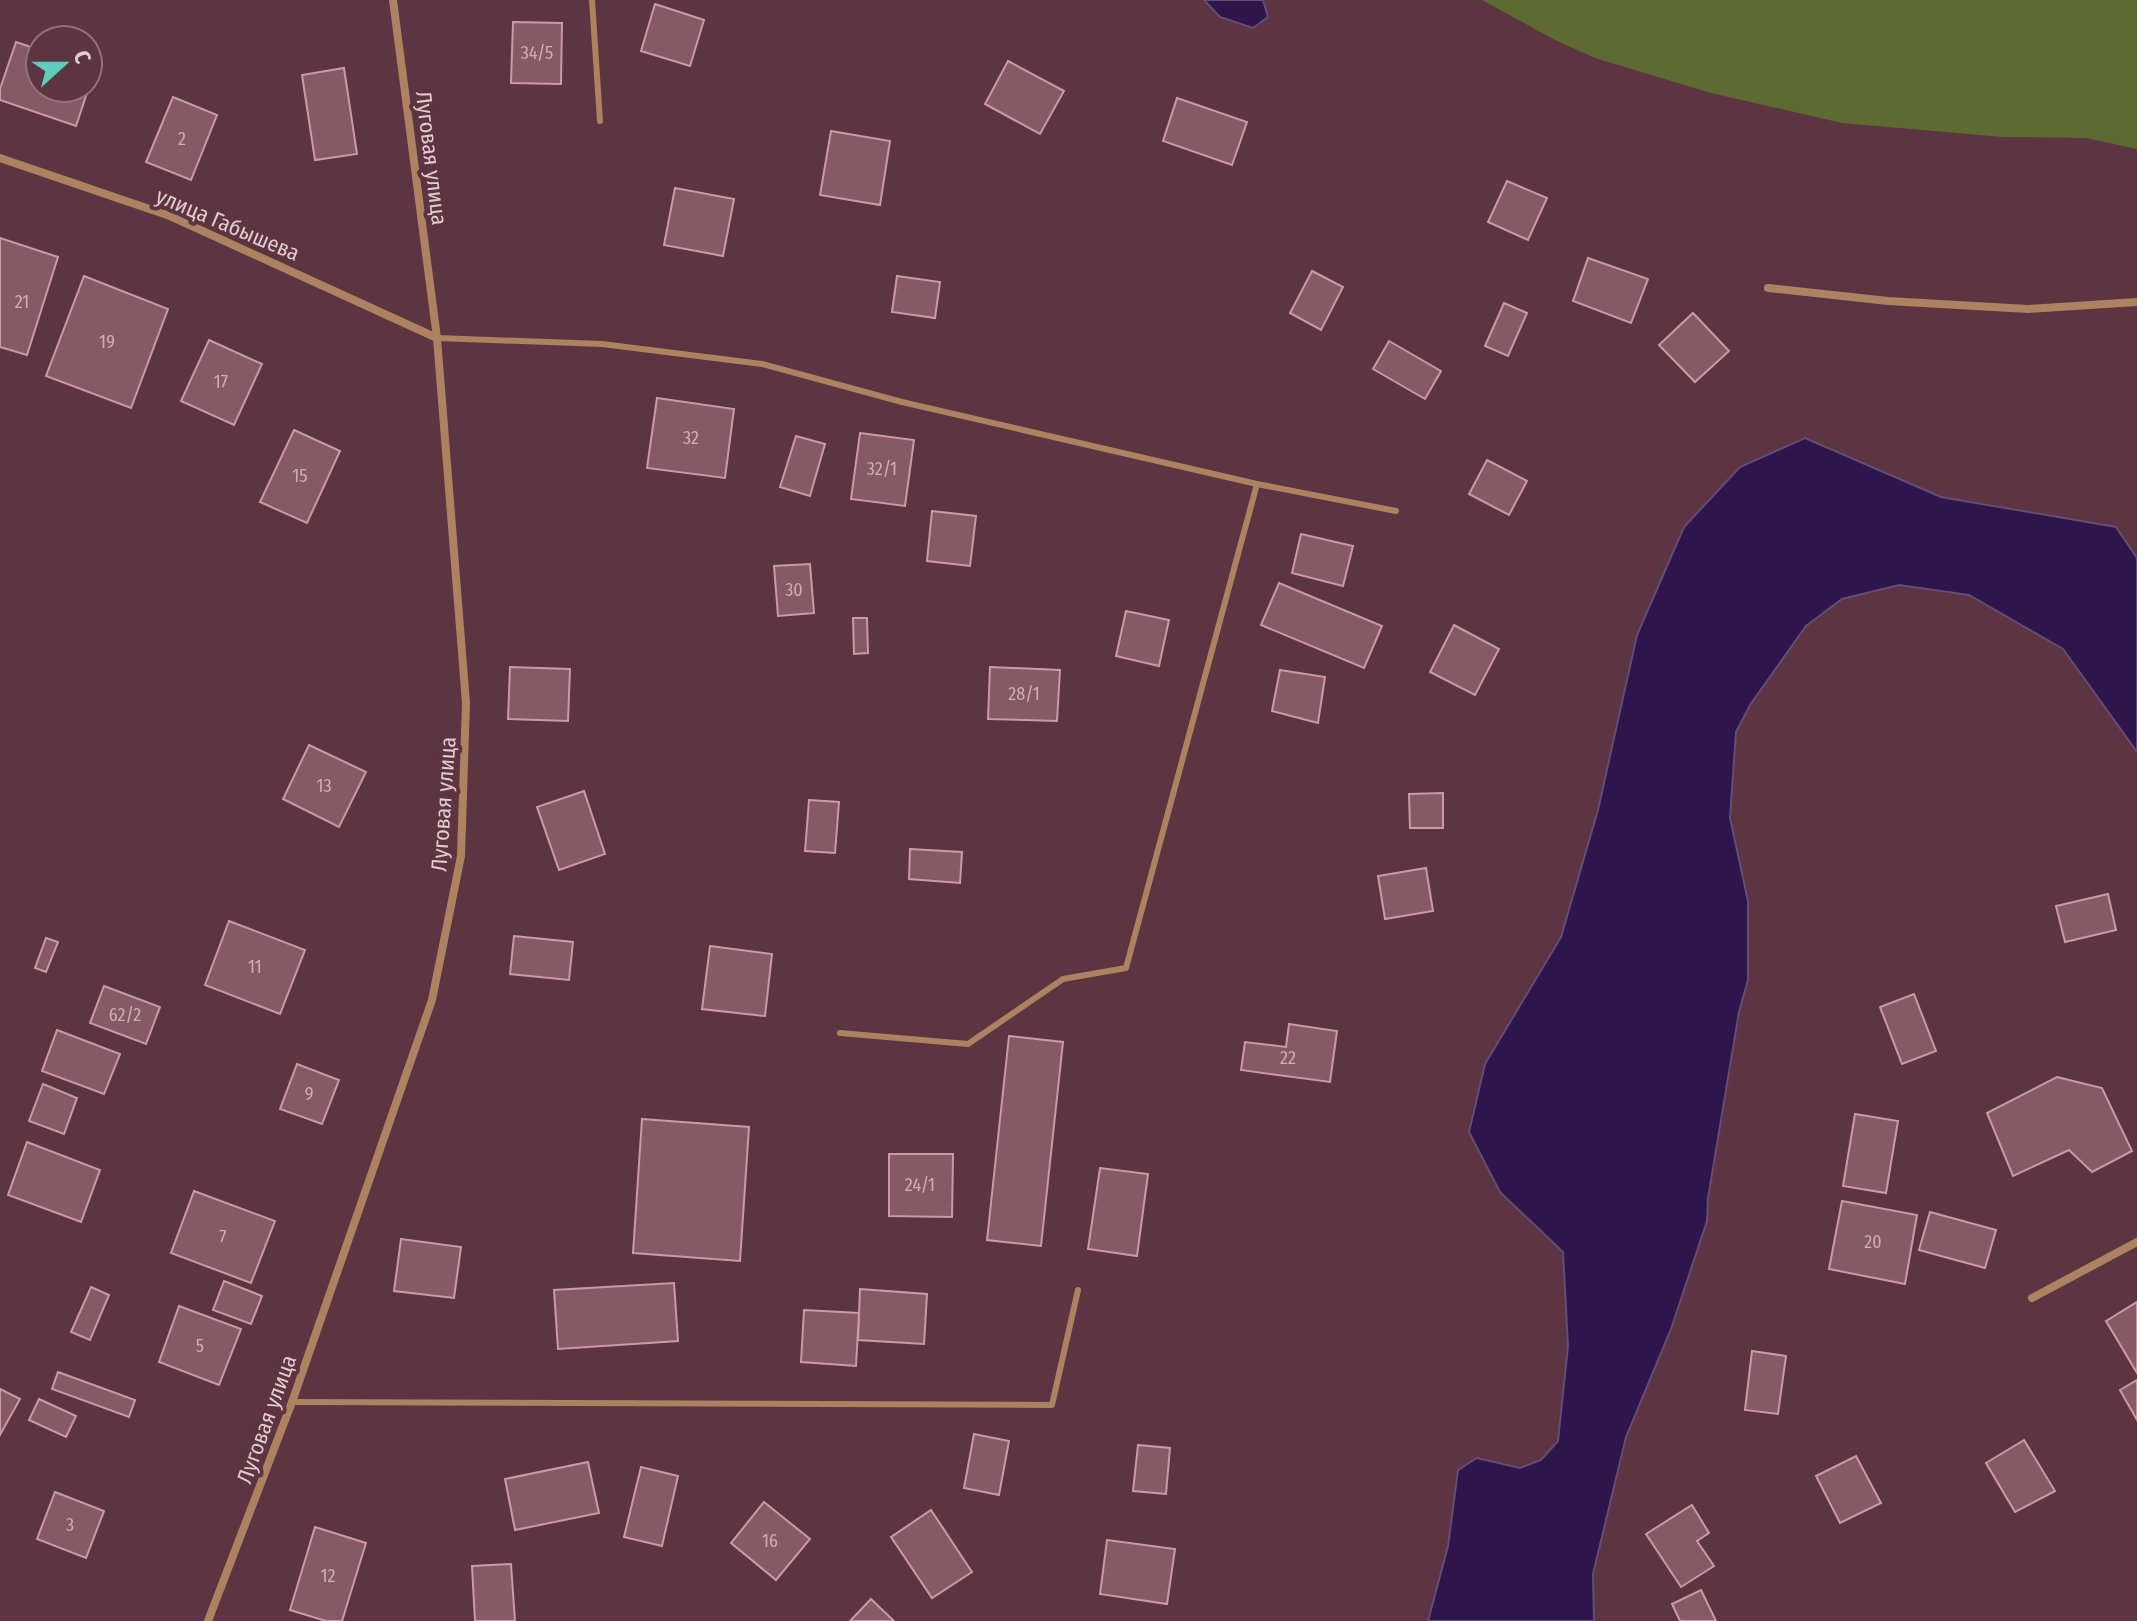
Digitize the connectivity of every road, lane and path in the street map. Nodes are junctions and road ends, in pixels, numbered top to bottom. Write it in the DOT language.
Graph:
graph roads {
  1 [pos="393,0"];
  2 [pos="592,0"];
  3 [pos="600,121"];
  4 [pos="0,158"];
  5 [pos="1768,288"];
  6 [pos="2137,302"];
  7 [pos="437,338"];
  8 [pos="1257,484"];
  9 [pos="1396,511"];
  10 [pos="840,1033"];
  11 [pos="2137,1242"];
  12 [pos="1078,1290"];
  13 [pos="2032,1298"];
  14 [pos="292,1402"];
  15 [pos="208,1621"];
  1 -- 7 [label="street, Луговая улица"];
  2 -- 3 [label="lane"];
  4 -- 7 [label="street, улица Габышева"];
  5 -- 6 [label="street"];
  7 -- 8 [label="lane"];
  7 -- 14 [label="street, Луговая улица"];
  8 -- 9 [label="lane"];
  8 -- 10 [label="lane"];
  11 -- 13 [label="street"];
  12 -- 14 [label="lane"];
  14 -- 15 [label="street, Луговая улица"];
}
